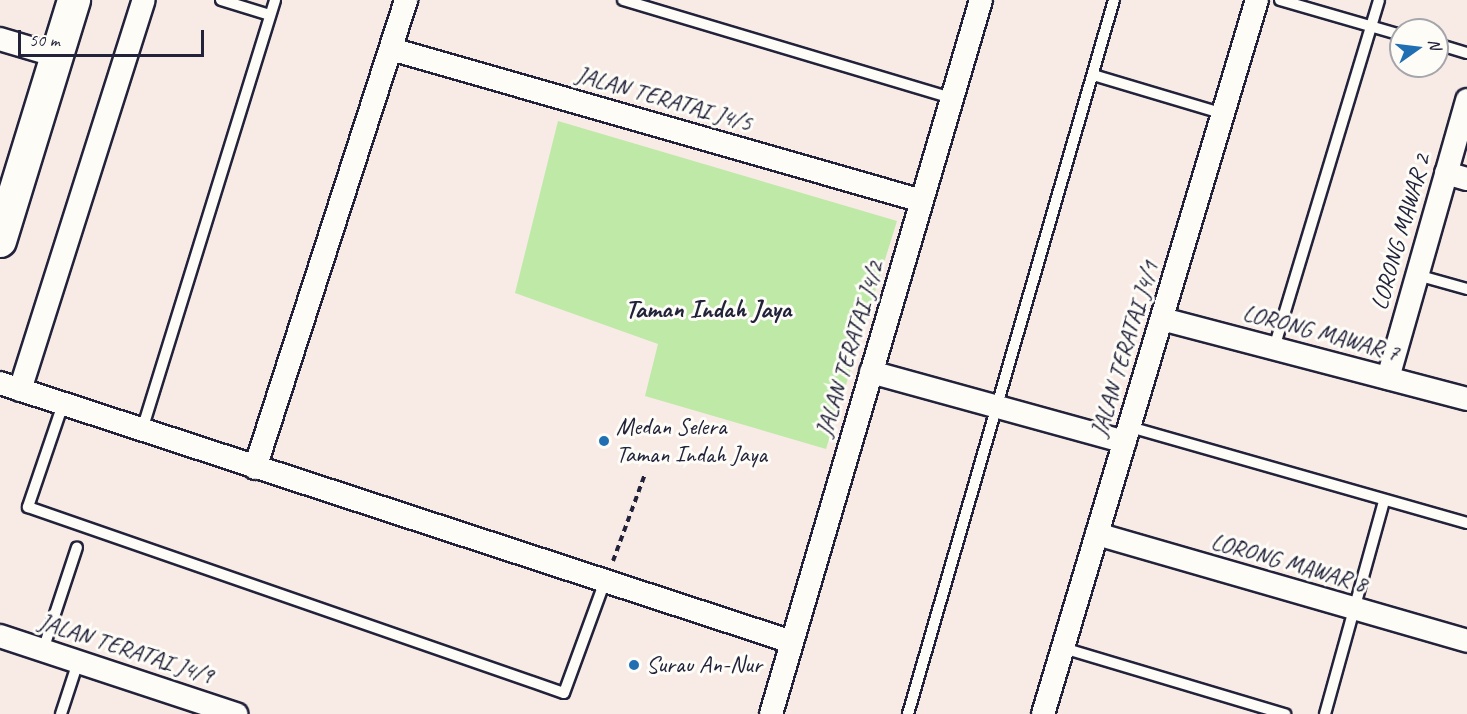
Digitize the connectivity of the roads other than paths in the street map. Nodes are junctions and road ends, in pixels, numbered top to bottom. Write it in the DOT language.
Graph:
graph roads {
  1 [pos="74,0"];
  2 [pos="144,0"];
  3 [pos="221,0"];
  4 [pos="275,0"];
  5 [pos="406,0"];
  6 [pos="623,0"];
  7 [pos="981,0"];
  8 [pos="1114,0"];
  9 [pos="1257,0"];
  10 [pos="1280,0"];
  11 [pos="1379,0"];
  12 [pos="270,15"];
  13 [pos="1371,27"];
  14 [pos="1389,32"];
  15 [pos="0,39"];
  16 [pos="1449,48"];
  17 [pos="391,49"];
  18 [pos="1467,53"];
  19 [pos="57,56"];
  20 [pos="1093,75"];
  21 [pos="952,98"];
  22 [pos="1467,100"];
  23 [pos="1224,114"];
  24 [pos="1456,176"];
  25 [pos="922,201"];
  26 [pos="0,241"];
  27 [pos="1417,275"];
  28 [pos="1467,289"];
  29 [pos="1162,319"];
  30 [pos="1274,348"];
  31 [pos="871,372"];
  32 [pos="1388,378"];
  33 [pos="10,386"];
  34 [pos="1467,399"];
  35 [pos="63,404"];
  36 [pos="997,406"];
  37 [pos="142,430"];
  38 [pos="1127,434"];
  39 [pos="255,468"];
  40 [pos="1384,501"];
  41 [pos="1467,523"];
  42 [pos="1097,534"];
  43 [pos="77,547"];
  44 [pos="605,581"];
  45 [pos="1354,610"];
  46 [pos="0,636"];
  47 [pos="1467,641"];
  48 [pos="792,642"];
  49 [pos="1063,648"];
  50 [pos="43,650"];
  51 [pos="78,662"];
  52 [pos="183,706"];
  53 [pos="61,714"];
  54 [pos="236,714"];
  55 [pos="771,714"];
  56 [pos="908,714"];
  57 [pos="1043,714"];
  58 [pos="1285,714"];
  59 [pos="1325,714"];
  1 -- 19 [label="street"];
  2 -- 33 [label="street"];
  3 -- 12 [label="lane"];
  4 -- 12 [label="lane"];
  5 -- 17 [label="street"];
  6 -- 21 [label="lane"];
  7 -- 21 [label="street, JALAN TERATAI J4/2"];
  8 -- 20 [label="lane"];
  9 -- 23 [label="street, JALAN TERATAI J4/1"];
  10 -- 13 [label="lane"];
  11 -- 13 [label="lane"];
  12 -- 37 [label="lane"];
  13 -- 14 [label="lane"];
  13 -- 30 [label="lane"];
  15 -- 19 [label="street"];
  16 -- 18 [label="lane"];
  17 -- 25 [label="street, JALAN TERATAI J4/5"];
  17 -- 39 [label="street"];
  19 -- 26 [label="street"];
  20 -- 23 [label="lane"];
  20 -- 36 [label="lane"];
  21 -- 25 [label="street, JALAN TERATAI J4/2"];
  22 -- 24 [label="street, LORONG MAWAR 2"];
  23 -- 29 [label="street, JALAN TERATAI J4/1"];
  24 -- 27 [label="street, LORONG MAWAR 2"];
  25 -- 31 [label="street, JALAN TERATAI J4/2"];
  27 -- 28 [label="lane"];
  27 -- 32 [label="street, LORONG MAWAR 2"];
  29 -- 30 [label="street, LORONG MAWAR 7"];
  29 -- 38 [label="street, JALAN TERATAI J4/1"];
  30 -- 32 [label="street, LORONG MAWAR 7"];
  31 -- 36 [label="street"];
  31 -- 48 [label="street, JALAN TERATAI J4/2"];
  32 -- 34 [label="street, LORONG MAWAR 7"];
  33 -- 35 [label="street"];
  35 -- 37 [label="street"];
  35 -- 44 [label="lane"];
  36 -- 38 [label="street"];
  36 -- 56 [label="lane"];
  37 -- 39 [label="street"];
  38 -- 40 [label="lane"];
  38 -- 42 [label="street, JALAN TERATAI J4/1"];
  39 -- 44 [label="street"];
  40 -- 41 [label="lane"];
  40 -- 45 [label="lane"];
  42 -- 45 [label="street, LORONG MAWAR 8"];
  42 -- 49 [label="street, JALAN TERATAI J4/1"];
  43 -- 50 [label="lane"];
  44 -- 48 [label="street"];
  45 -- 47 [label="street, LORONG MAWAR 8"];
  45 -- 59 [label="lane"];
  46 -- 50 [label="street, JALAN TERATAI J4/9"];
  48 -- 55 [label="street, JALAN TERATAI J4/2"];
  49 -- 57 [label="street, JALAN TERATAI J4/1"];
  49 -- 58 [label="lane"];
  50 -- 51 [label="street, JALAN TERATAI J4/9"];
  51 -- 52 [label="street, JALAN TERATAI J4/9"];
  51 -- 53 [label="lane"];
  52 -- 54 [label="street, JALAN TERATAI J4/9"];
}
